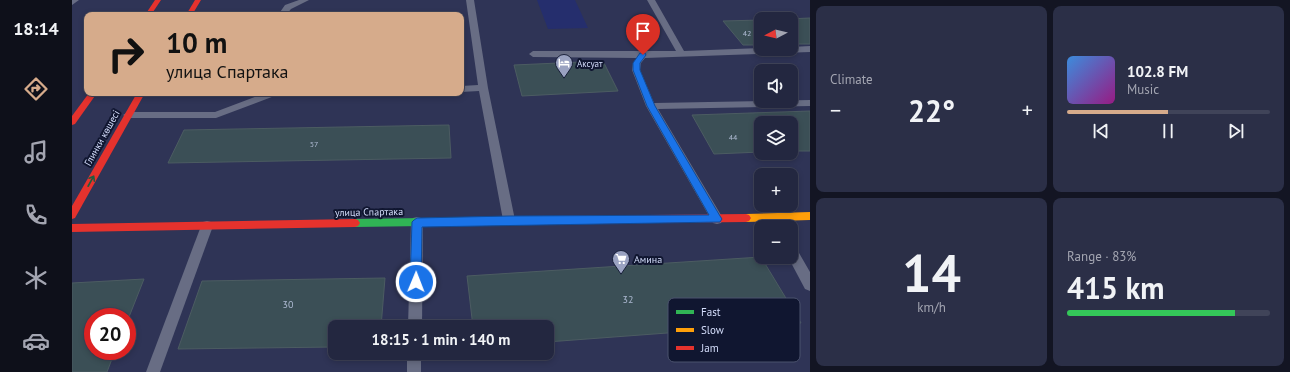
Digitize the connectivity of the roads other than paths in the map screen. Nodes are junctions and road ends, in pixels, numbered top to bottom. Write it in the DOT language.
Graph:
graph roads {
  1 [pos="75,0"];
  2 [pos="158,0"];
  3 [pos="198,0"];
  4 [pos="305,0"];
  5 [pos="470,0"];
  6 [pos="651,0"];
  7 [pos="72,3"];
  8 [pos="150,12"];
  9 [pos="191,12"];
  10 [pos="284,12"];
  11 [pos="810,49"];
  12 [pos="533,54"];
  13 [pos="681,54"];
  14 [pos="643,55"];
  15 [pos="464,88"];
  16 [pos="483,88"];
  17 [pos="91,96"];
  18 [pos="139,96"];
  19 [pos="266,96"];
  20 [pos="810,103"];
  21 [pos="651,106"];
  22 [pos="128,115"];
  23 [pos="72,122"];
  24 [pos="72,216"];
  25 [pos="772,216"];
  26 [pos="810,216"];
  27 [pos="717,219"];
  28 [pos="509,220"];
  29 [pos="774,220"];
  30 [pos="417,222"];
  31 [pos="207,226"];
  32 [pos="72,228"];
  33 [pos="798,263"];
  34 [pos="810,285"];
  35 [pos="415,320"];
  36 [pos="414,360"];
  37 [pos="153,372"];
  38 [pos="414,372"];
  1 -- 7 [label="lane"];
  2 -- 8 [label="street"];
  3 -- 9 [label="street"];
  4 -- 10 [label="lane"];
  5 -- 16 [label="lane"];
  6 -- 13 [label="lane"];
  11 -- 13 [label="lane"];
  12 -- 14 [label="lane"];
  13 -- 14 [label="lane"];
  14 -- 21 [label="lane"];
  15 -- 16 [label="lane"];
  16 -- 28 [label="lane"];
  17 -- 23 [label="street"];
  18 -- 22 [label="street, Глинки көшесі"];
  19 -- 22 [label="lane"];
  20 -- 21 [label="lane"];
  21 -- 27 [label="lane"];
  24 -- 22 [label="street, Глинки көшесі, one-way"];
  25 -- 26 [label="street, улица Спартака"];
  25 -- 27 [label="street, улица Спартака"];
  25 -- 29 [label="lane"];
  27 -- 28 [label="street, улица Спартака"];
  28 -- 30 [label="street, улица Спартака"];
  30 -- 31 [label="street, улица Спартака"];
  30 -- 35 [label="lane"];
  31 -- 32 [label="street, улица Спартака"];
  31 -- 37 [label="lane"];
  33 -- 34 [label="lane"];
  36 -- 38 [label="lane"];
}
